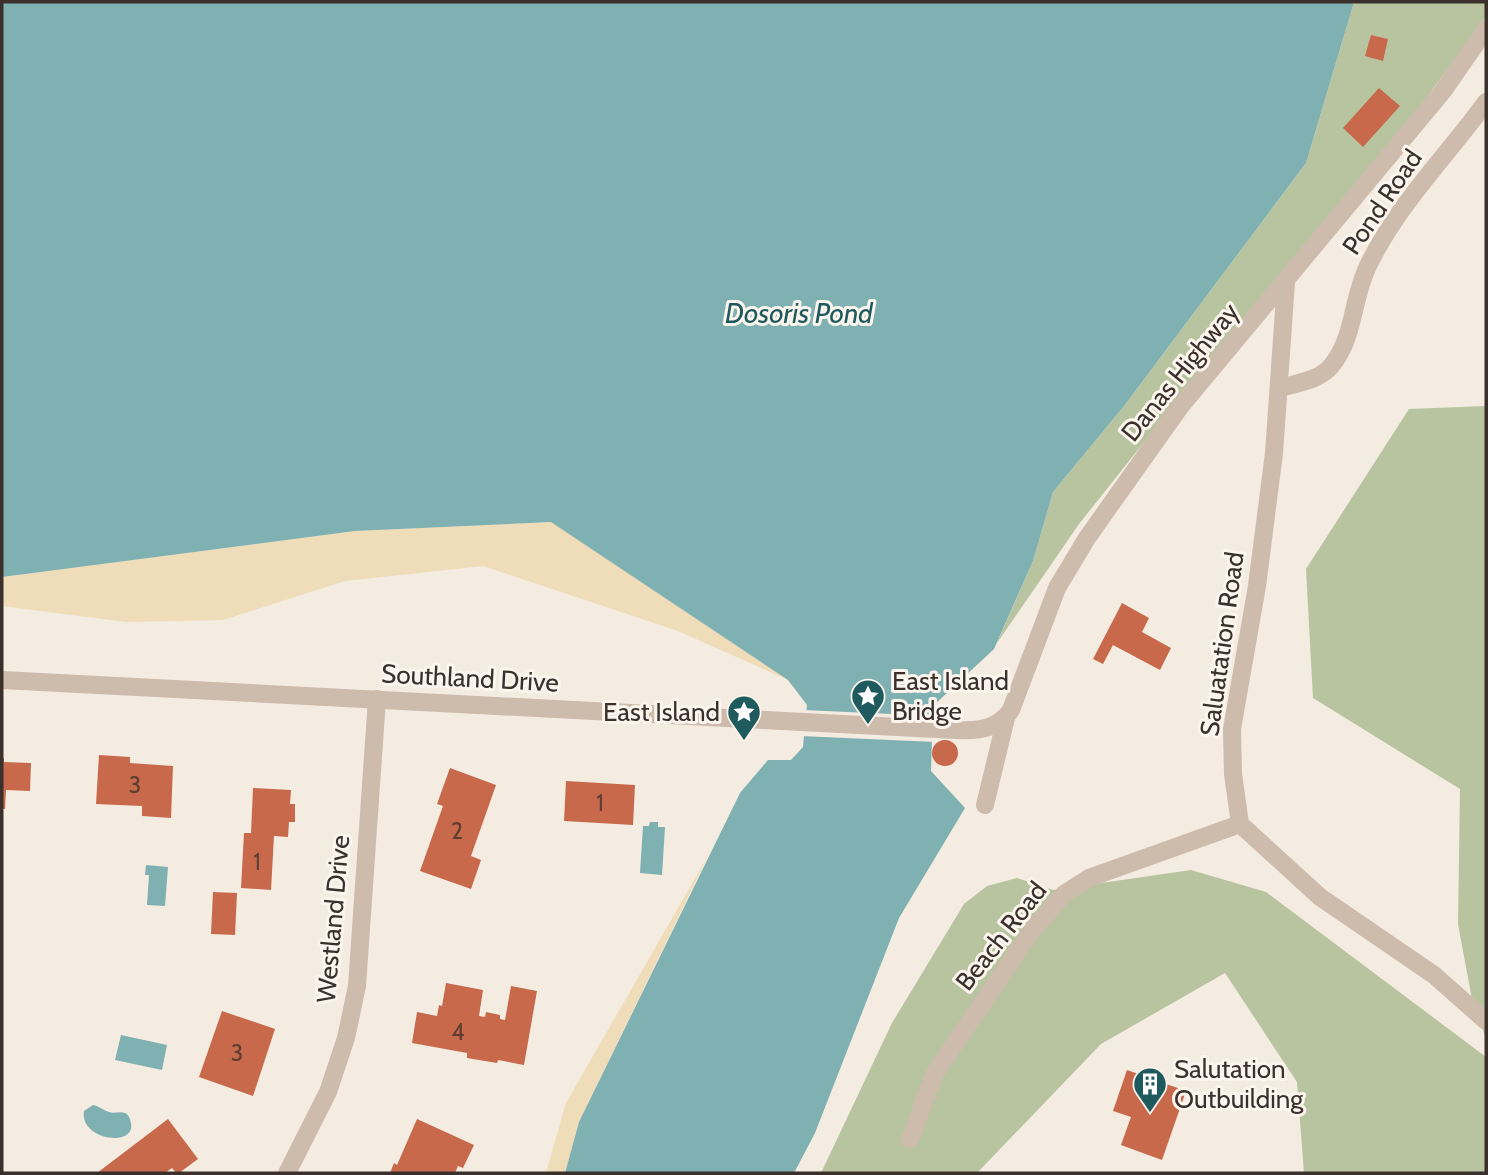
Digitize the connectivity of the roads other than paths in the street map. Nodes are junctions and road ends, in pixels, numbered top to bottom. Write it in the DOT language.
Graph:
graph roads {
  1 [pos="1486,29"];
  2 [pos="1486,102"];
  3 [pos="1286,282"];
  4 [pos="1280,388"];
  5 [pos="2,680"];
  6 [pos="377,699"];
  7 [pos="1006,718"];
  8 [pos="985,805"];
  9 [pos="1240,824"];
  10 [pos="1486,1021"];
  11 [pos="910,1139"];
  12 [pos="287,1173"];
  1 -- 3 [label="street, Danas Highway"];
  2 -- 4 [label="street, Pond Road"];
  3 -- 4 [label="street, Saluatation Road"];
  3 -- 7 [label="street, Danas Highway"];
  4 -- 9 [label="street, Saluatation Road"];
  5 -- 6 [label="street, Southland Drive"];
  6 -- 7 [label="street, Southland Drive"];
  6 -- 12 [label="street, Westland Drive"];
  7 -- 8 [label="street, Danas Highway"];
  9 -- 10 [label="street"];
  9 -- 11 [label="street, Beach Road"];
}
